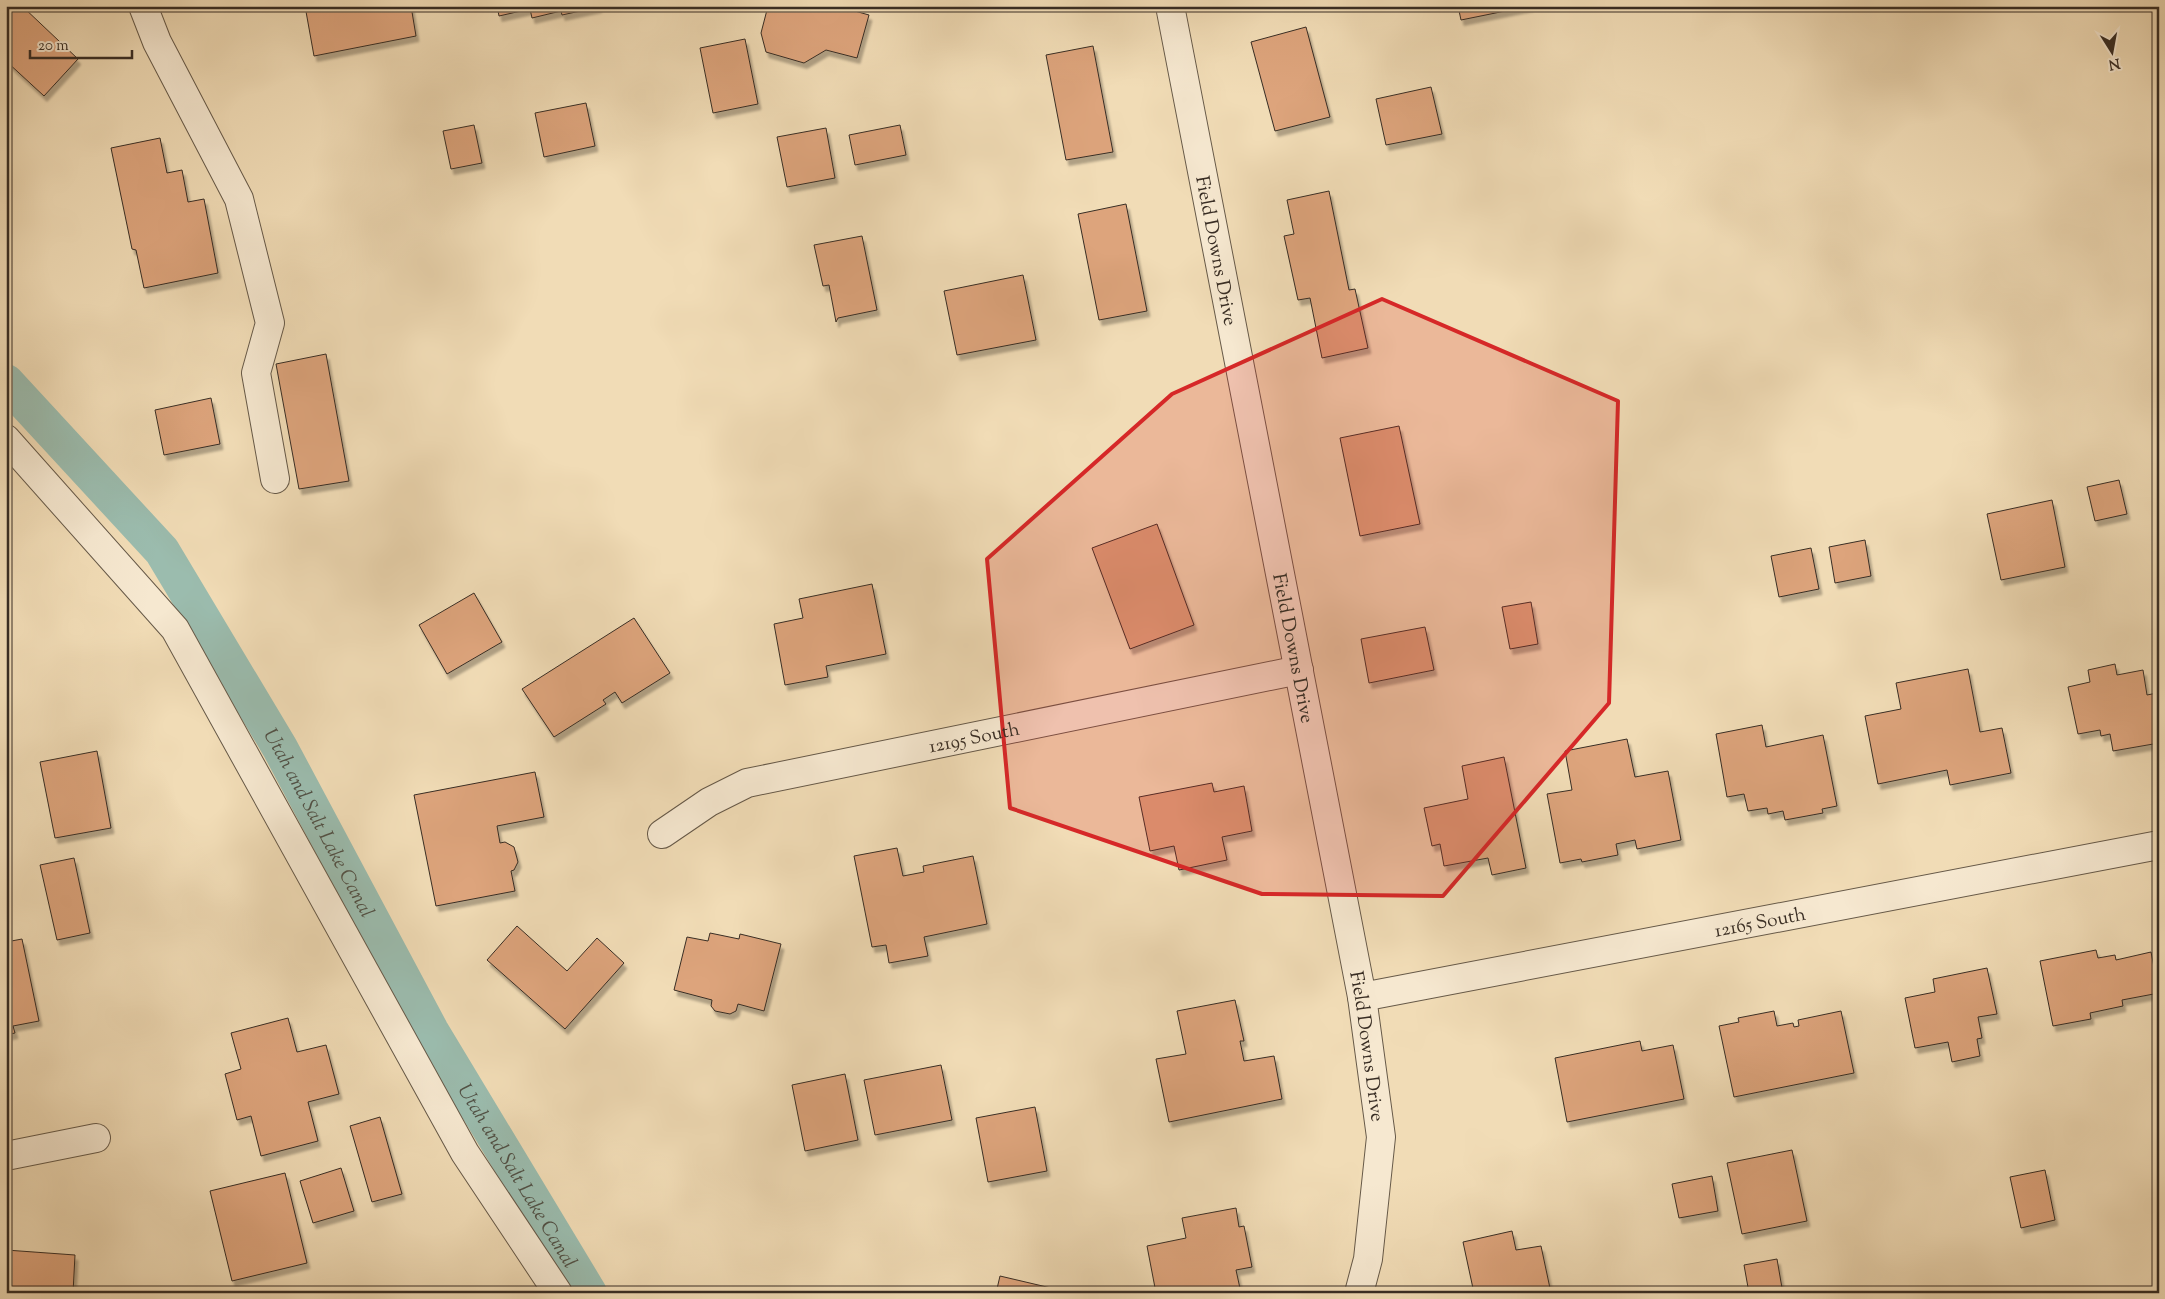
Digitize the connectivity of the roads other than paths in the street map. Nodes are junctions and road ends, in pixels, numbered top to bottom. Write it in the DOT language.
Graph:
graph roads {
  1 [pos="143,6"];
  2 [pos="1170,6"];
  3 [pos="6,439"];
  4 [pos="275,479"];
  5 [pos="1299,670"];
  6 [pos="662,834"];
  7 [pos="2159,845"];
  8 [pos="1362,997"];
  9 [pos="96,1138"];
  10 [pos="6,1156"];
  11 [pos="558,1293"];
  12 [pos="1360,1293"];
  1 -- 4 [label="street"];
  2 -- 5 [label="street, Field Downs Drive"];
  3 -- 11 [label="street"];
  5 -- 6 [label="street, 12195 South"];
  5 -- 8 [label="street, Field Downs Drive"];
  7 -- 8 [label="street, 12165 South"];
  8 -- 12 [label="street, Field Downs Drive"];
  9 -- 10 [label="street"];
}
